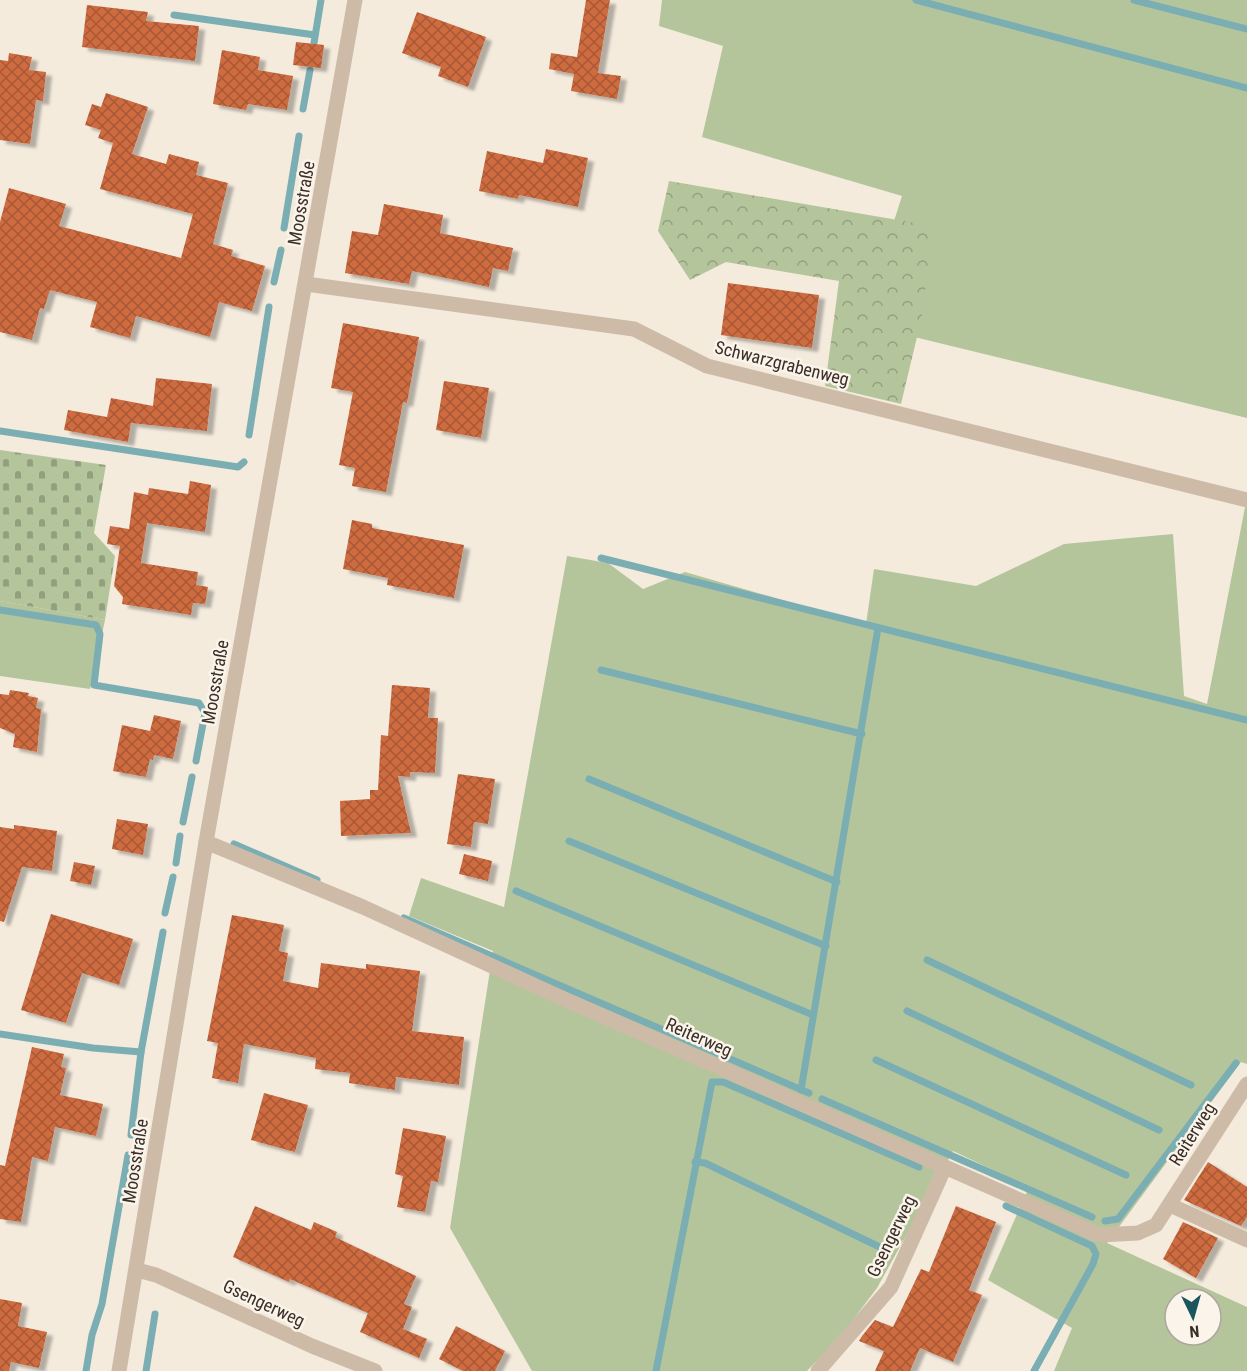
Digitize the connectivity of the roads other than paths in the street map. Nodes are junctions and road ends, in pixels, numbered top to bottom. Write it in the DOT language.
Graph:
graph roads {
  1 [pos="355,0"];
  2 [pos="306,284"];
  3 [pos="1247,500"];
  4 [pos="206,842"];
  5 [pos="1247,1084"];
  6 [pos="945,1167"];
  7 [pos="1170,1205"];
  8 [pos="1247,1240"];
  9 [pos="137,1270"];
  10 [pos="119,1371"];
  11 [pos="375,1371"];
  12 [pos="818,1371"];
  1 -- 2 [label="street, Moosstraße"];
  2 -- 3 [label="street, Schwarzgrabenweg"];
  2 -- 4 [label="street, Moosstraße"];
  4 -- 6 [label="street, Reiterweg"];
  4 -- 9 [label="street, Moosstraße"];
  5 -- 7 [label="street, Reiterweg"];
  6 -- 7 [label="street, Reiterweg"];
  6 -- 12 [label="street, Gsengerweg"];
  7 -- 8 [label="street"];
  9 -- 10 [label="street, Moosstraße"];
  9 -- 11 [label="street, Gsengerweg"];
}
